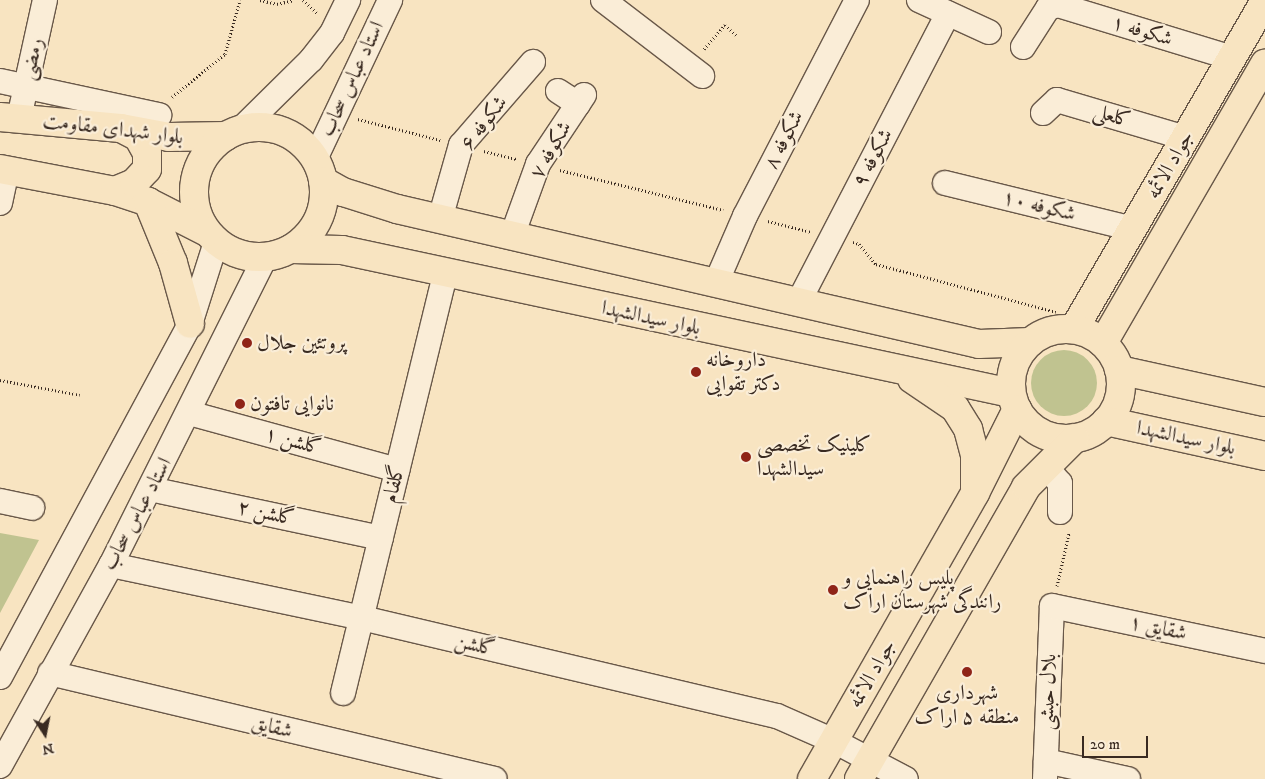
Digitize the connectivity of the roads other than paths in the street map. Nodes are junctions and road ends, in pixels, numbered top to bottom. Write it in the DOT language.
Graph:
graph roads {
  1 [pos="45,0"];
  2 [pos="348,0"];
  3 [pos="390,0"];
  4 [pos="603,0"];
  5 [pos="857,0"];
  6 [pos="919,0"];
  7 [pos="1265,1"];
  8 [pos="1059,2"];
  9 [pos="948,14"];
  10 [pos="989,32"];
  11 [pos="1023,47"];
  12 [pos="1232,58"];
  13 [pos="533,62"];
  14 [pos="1265,64"];
  15 [pos="695,71"];
  16 [pos="0,81"];
  17 [pos="26,86"];
  18 [pos="558,91"];
  19 [pos="1043,113"];
  20 [pos="159,115"];
  21 [pos="9,118"];
  22 [pos="121,128"];
  23 [pos="233,133"];
  24 [pos="1185,138"];
  25 [pos="4,170"];
  26 [pos="319,170"];
  27 [pos="944,183"];
  28 [pos="115,191"];
  29 [pos="0,202"];
  30 [pos="148,202"];
  31 [pos="440,219"];
  32 [pos="1133,229"];
  33 [pos="512,236"];
  34 [pos="211,237"];
  35 [pos="291,249"];
  36 [pos="265,258"];
  37 [pos="445,274"];
  38 [pos="716,283"];
  39 [pos="798,302"];
  40 [pos="190,324"];
  41 [pos="1078,324"];
  42 [pos="1030,342"];
  43 [pos="1103,343"];
  44 [pos="891,368"];
  45 [pos="1119,370"];
  46 [pos="1014,401"];
  47 [pos="1265,402"];
  48 [pos="190,413"];
  49 [pos="1106,421"];
  50 [pos="1075,438"];
  51 [pos="1265,456"];
  52 [pos="1046,468"];
  53 [pos="397,470"];
  54 [pos="150,489"];
  55 [pos="975,493"];
  56 [pos="0,501"];
  57 [pos="32,508"];
  58 [pos="1060,512"];
  59 [pos="381,538"];
  60 [pos="111,565"];
  61 [pos="1052,606"];
  62 [pos="362,618"];
  63 [pos="1265,651"];
  64 [pos="50,673"];
  65 [pos="0,677"];
  66 [pos="343,694"];
  67 [pos="834,741"];
  68 [pos="0,766"];
  69 [pos="864,769"];
  70 [pos="1045,770"];
  71 [pos="495,779"];
  72 [pos="812,779"];
  73 [pos="906,779"];
  74 [pos="1128,779"];
  1 -- 17 [label="street, رمضی"];
  2 -- 23 [label="street, استاد عباس سحاب"];
  3 -- 26 [label="street, استاد عباس سحاب"];
  4 -- 15 [label="street"];
  5 -- 38 [label="street, شکوفه ۸"];
  6 -- 9 [label="street"];
  7 -- 12 [label="main road, جواد الائمه"];
  8 -- 11 [label="street"];
  8 -- 12 [label="street, شکوفه ۱"];
  9 -- 10 [label="street"];
  9 -- 39 [label="street, شکوفه ۹"];
  12 -- 24 [label="main road, جواد الائمه"];
  13 -- 31 [label="street, شکوفه ۶"];
  14 -- 43 [label="main road, جواد الائمه"];
  16 -- 17 [label="street"];
  17 -- 20 [label="street"];
  17 -- 21 [label="street, رمضی"];
  18 -- 33 [label="street, شکوفه ۷"];
  19 -- 24 [label="street, کلعلی"];
  21 -- 22 [label="main road, بلوار شهدای مقاومت"];
  22 -- 23 [label="main road, بلوار شهدای مقاومت"];
  22 -- 28 [label="main road"];
  23 -- 26 [label="main road"];
  23 -- 34 [label="main road"];
  24 -- 32 [label="main road, جواد الائمه"];
  25 -- 28 [label="main road"];
  25 -- 29 [label="street"];
  26 -- 31 [label="main road"];
  26 -- 35 [label="main road"];
  27 -- 32 [label="street, شکوفه ۱۰"];
  28 -- 30 [label="main road"];
  30 -- 34 [label="main road"];
  30 -- 40 [label="main road"];
  31 -- 33 [label="main road"];
  32 -- 41 [label="main road, جواد الائمه"];
  33 -- 38 [label="main road"];
  34 -- 36 [label="main road"];
  34 -- 40 [label="street, استاد عباس سحاب"];
  35 -- 36 [label="main road"];
  35 -- 37 [label="main road, بلوار سیدالشهدا"];
  36 -- 48 [label="street, استاد عباس سحاب"];
  37 -- 44 [label="main road, بلوار سیدالشهدا"];
  37 -- 53 [label="street, گلفام"];
  38 -- 39 [label="main road"];
  39 -- 42 [label="main road"];
  40 -- 65 [label="street, استاد عباس سحاب"];
  41 -- 42 [label="main road"];
  41 -- 43 [label="main road"];
  42 -- 46 [label="main road"];
  43 -- 45 [label="main road"];
  44 -- 46 [label="main road, بلوار سیدالشهدا"];
  44 -- 55 [label="main road"];
  45 -- 47 [label="main road"];
  45 -- 49 [label="main road"];
  46 -- 50 [label="main road"];
  46 -- 55 [label="main road, جواد الائمه"];
  48 -- 53 [label="street, گلشن ۱"];
  48 -- 54 [label="street, استاد عباس سحاب"];
  49 -- 50 [label="main road"];
  49 -- 51 [label="main road, بلوار سیدالشهدا"];
  50 -- 52 [label="main road, جواد الائمه"];
  52 -- 58 [label="street"];
  52 -- 69 [label="main road, جواد الائمه"];
  53 -- 59 [label="street, گلفام"];
  54 -- 59 [label="street, گلشن ۲"];
  54 -- 60 [label="street, استاد عباس سحاب"];
  55 -- 67 [label="main road, جواد الائمه"];
  56 -- 57 [label="street"];
  59 -- 62 [label="street, گلفام"];
  60 -- 62 [label="street, گلشن"];
  60 -- 64 [label="street, استاد عباس سحاب"];
  61 -- 63 [label="street, شقایق ۱"];
  61 -- 70 [label="street, بلال حبشی"];
  62 -- 66 [label="street, گلفام"];
  62 -- 67 [label="street, گلشن"];
  64 -- 68 [label="street, استاد عباس سحاب"];
  64 -- 71 [label="street, شقایق"];
  67 -- 69 [label="street, گلشن"];
  67 -- 72 [label="main road, جواد الائمه"];
  69 -- 73 [label="street, گلشن"];
  70 -- 74 [label="street"];
}
